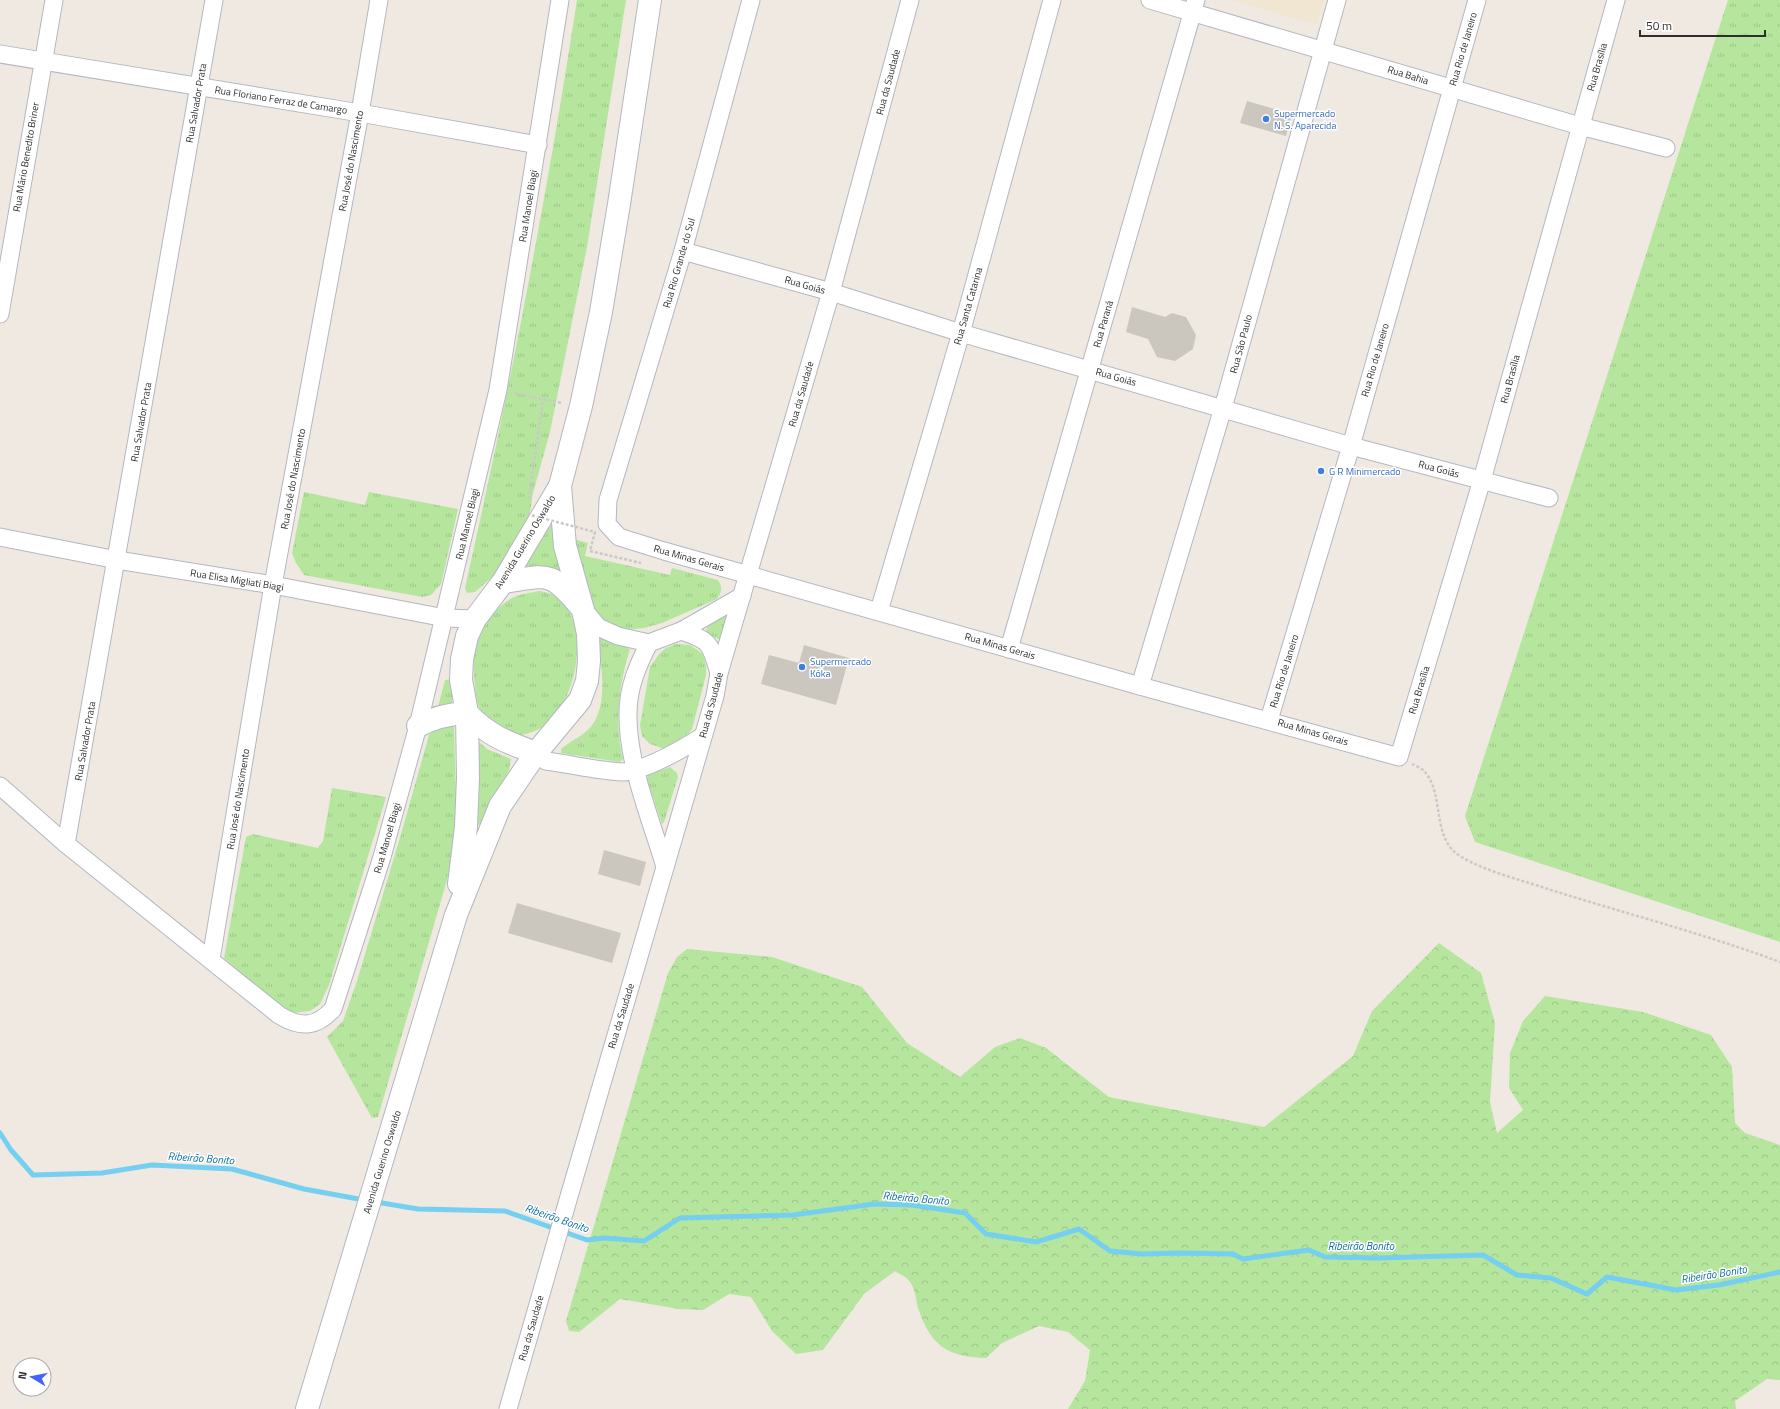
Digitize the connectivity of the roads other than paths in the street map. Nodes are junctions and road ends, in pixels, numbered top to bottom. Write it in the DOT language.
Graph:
graph roads {
  1 [pos="54,0"];
  2 [pos="214,0"];
  3 [pos="379,0"];
  4 [pos="560,0"];
  5 [pos="650,0"];
  6 [pos="751,0"];
  7 [pos="910,0"];
  8 [pos="1052,0"];
  9 [pos="1150,0"];
  10 [pos="1337,0"];
  11 [pos="1477,0"];
  12 [pos="1616,0"];
  13 [pos="1195,6"];
  14 [pos="1322,49"];
  15 [pos="0,54"];
  16 [pos="42,62"];
  17 [pos="199,87"];
  18 [pos="1452,88"];
  19 [pos="360,113"];
  20 [pos="1580,126"];
  21 [pos="538,145"];
  22 [pos="1666,148"];
  23 [pos="684,251"];
  24 [pos="831,292"];
  25 [pos="0,314"];
  26 [pos="961,333"];
  27 [pos="1090,369"];
  28 [pos="1223,408"];
  29 [pos="1351,446"];
  30 [pos="1482,480"];
  31 [pos="560,486"];
  32 [pos="1549,498"];
  33 [pos="607,524"];
  34 [pos="0,537"];
  35 [pos="117,560"];
  36 [pos="748,575"];
  37 [pos="503,582"];
  38 [pos="273,585"];
  39 [pos="742,596"];
  40 [pos="583,610"];
  41 [pos="879,611"];
  42 [pos="445,618"];
  43 [pos="475,619"];
  44 [pos="681,631"];
  45 [pos="649,643"];
  46 [pos="1008,649"];
  47 [pos="719,673"];
  48 [pos="1140,686"];
  49 [pos="467,713"];
  50 [pos="1269,720"];
  51 [pos="418,726"];
  52 [pos="703,736"];
  53 [pos="536,753"];
  54 [pos="1400,757"];
  55 [pos="636,769"];
  56 [pos="0,786"];
  57 [pos="66,844"];
  58 [pos="666,867"];
  59 [pos="456,915"];
  60 [pos="211,959"];
  61 [pos="307,1409"];
  62 [pos="508,1409"];
  1 -- 16 [label="street, Rua Mário Benedito Briner"];
  2 -- 17 [label="street, Rua Salvador Prata"];
  3 -- 19 [label="street, Rua José do Nascimento"];
  4 -- 21 [label="street, Rua Manoel Biagi"];
  5 -- 31 [label="main road"];
  6 -- 23 [label="street, Rua Rio Grande do Sul"];
  7 -- 24 [label="street, Rua da Saudade"];
  8 -- 26 [label="street, Rua Santa Catarina"];
  9 -- 13 [label="street, Rua Bahia"];
  10 -- 14 [label="street, Rua São Paulo"];
  11 -- 18 [label="street, Rua Rio de Janeiro"];
  12 -- 20 [label="street, Rua Brasília"];
  13 -- 14 [label="street, Rua Bahia"];
  13 -- 27 [label="street, Rua Paraná"];
  14 -- 18 [label="street, Rua Bahia"];
  14 -- 28 [label="street, Rua São Paulo"];
  15 -- 16 [label="street, Rua Floriano Ferraz de Camargo"];
  16 -- 17 [label="street, Rua Floriano Ferraz de Camargo"];
  16 -- 25 [label="street, Rua Mário Benedito Briner"];
  17 -- 19 [label="street, Rua Floriano Ferraz de Camargo"];
  17 -- 35 [label="street, Rua Salvador Prata"];
  18 -- 20 [label="street, Rua Bahia"];
  18 -- 29 [label="street, Rua Rio de Janeiro"];
  19 -- 21 [label="street, Rua Floriano Ferraz de Camargo"];
  19 -- 38 [label="street, Rua José do Nascimento"];
  20 -- 22 [label="street, Rua Bahia"];
  20 -- 30 [label="street, Rua Brasília"];
  21 -- 42 [label="street, Rua Manoel Biagi"];
  23 -- 24 [label="street, Rua Goiás"];
  23 -- 33 [label="street, Rua Rio Grande do Sul"];
  24 -- 26 [label="street, Rua Goiás"];
  24 -- 36 [label="street, Rua da Saudade"];
  26 -- 27 [label="street, Rua Goiás"];
  26 -- 41 [label="street, Rua Santa Catarina"];
  27 -- 28 [label="street, Rua Goiás"];
  27 -- 46 [label="street, Rua Paraná"];
  28 -- 29 [label="street, Rua Goiás"];
  28 -- 48 [label="street, Rua São Paulo"];
  29 -- 30 [label="street, Rua Goiás"];
  29 -- 50 [label="street, Rua Rio de Janeiro"];
  30 -- 32 [label="street, Rua Goiás"];
  30 -- 54 [label="street, Rua Brasília"];
  31 -- 37 [label="main road, Avenida Guerino Oswaldo"];
  31 -- 40 [label="main road, Avenida Guerino Oswaldo"];
  33 -- 36 [label="street, Rua Minas Gerais"];
  34 -- 35 [label="street, Rua Elisa Migliati Biagi"];
  35 -- 38 [label="street, Rua Elisa Migliati Biagi"];
  35 -- 57 [label="street, Rua Salvador Prata"];
  36 -- 39 [label="street, Rua da Saudade"];
  36 -- 41 [label="street, Rua Minas Gerais"];
  37 -- 40 [label="main road"];
  37 -- 43 [label="main road, Avenida Guerino Oswaldo"];
  38 -- 42 [label="street, Rua Elisa Migliati Biagi"];
  38 -- 60 [label="street, Rua José do Nascimento"];
  39 -- 44 [label="street"];
  39 -- 47 [label="street, Rua da Saudade"];
  40 -- 45 [label="street"];
  40 -- 53 [label="main road, Avenida Guerino Oswaldo"];
  41 -- 46 [label="street, Rua Minas Gerais"];
  42 -- 43 [label="street, Rua Elisa Migliati Biagi"];
  42 -- 51 [label="street, Rua Manoel Biagi"];
  43 -- 49 [label="main road, Avenida Guerino Oswaldo"];
  44 -- 45 [label="street"];
  44 -- 47 [label="street"];
  45 -- 55 [label="street"];
  46 -- 48 [label="street, Rua Minas Gerais"];
  47 -- 52 [label="street, Rua da Saudade"];
  48 -- 50 [label="street, Rua Minas Gerais"];
  49 -- 51 [label="main road"];
  49 -- 53 [label="main road"];
  49 -- 59 [label="main road, Avenida Guerino Oswaldo"];
  50 -- 54 [label="street, Rua Minas Gerais"];
  51 -- 60 [label="street, Rua Manoel Biagi"];
  52 -- 55 [label="street"];
  52 -- 58 [label="street, Rua da Saudade"];
  53 -- 55 [label="street"];
  53 -- 59 [label="main road, Avenida Guerino Oswaldo"];
  55 -- 58 [label="street"];
  56 -- 57 [label="street"];
  57 -- 60 [label="street"];
  58 -- 62 [label="street, Rua da Saudade"];
  59 -- 61 [label="main road, Avenida Guerino Oswaldo"];
}
